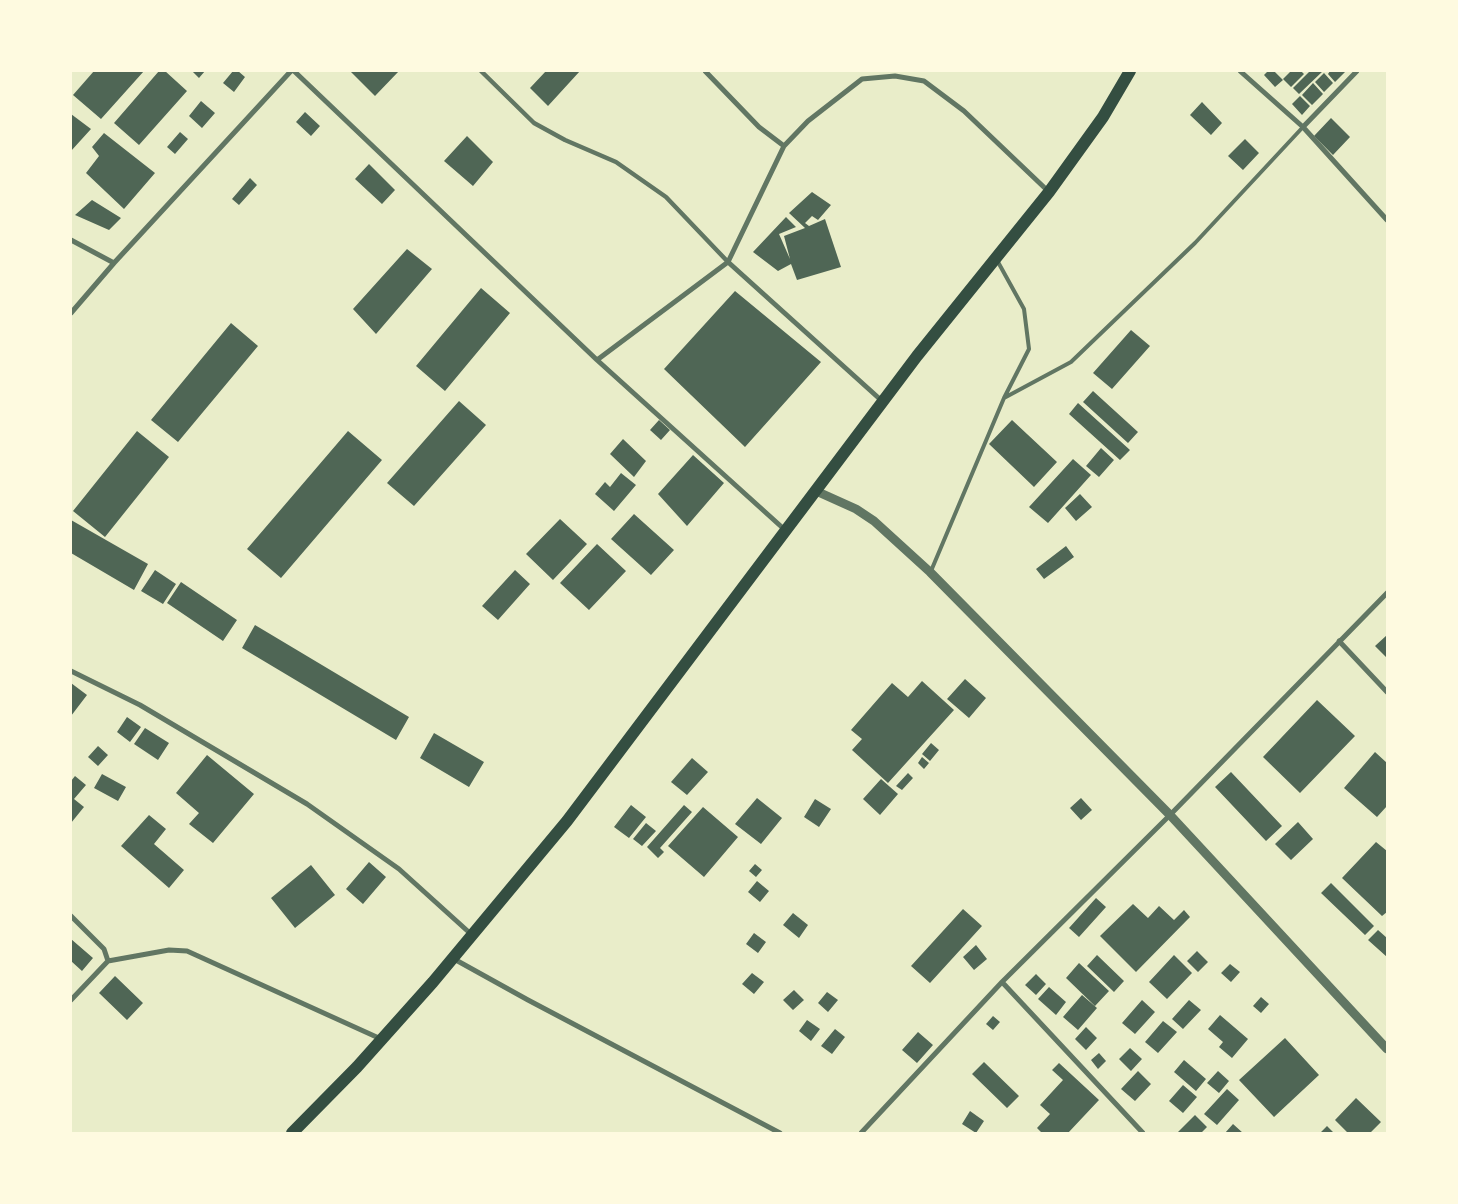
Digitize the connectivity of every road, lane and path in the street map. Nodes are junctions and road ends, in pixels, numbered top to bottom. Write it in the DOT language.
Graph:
graph roads {
  1 [pos="292,71"];
  2 [pos="481,71"];
  3 [pos="705,71"];
  4 [pos="1130,71"];
  5 [pos="1240,71"];
  6 [pos="1357,71"];
  7 [pos="896,74"];
  8 [pos="1303,127"];
  9 [pos="784,146"];
  10 [pos="1049,192"];
  11 [pos="1387,220"];
  12 [pos="71,240"];
  13 [pos="996,260"];
  14 [pos="728,262"];
  15 [pos="114,263"];
  16 [pos="71,313"];
  17 [pos="597,360"];
  18 [pos="1004,398"];
  19 [pos="883,401"];
  20 [pos="816,490"];
  21 [pos="785,530"];
  22 [pos="930,572"];
  23 [pos="1387,593"];
  24 [pos="1339,641"];
  25 [pos="71,671"];
  26 [pos="1387,692"];
  27 [pos="1170,815"];
  28 [pos="71,916"];
  29 [pos="473,935"];
  30 [pos="453,959"];
  31 [pos="108,961"];
  32 [pos="1002,982"];
  33 [pos="71,1000"];
  34 [pos="382,1039"];
  35 [pos="1387,1049"];
  36 [pos="292,1133"];
  37 [pos="780,1133"];
  38 [pos="861,1133"];
  39 [pos="1143,1133"];
  1 -- 15 [label="street"];
  1 -- 17 [label="street"];
  2 -- 14 [label="street"];
  3 -- 9 [label="street"];
  4 -- 10 [label="main road"];
  5 -- 8 [label="street"];
  6 -- 8 [label="street"];
  7 -- 9 [label="street"];
  7 -- 10 [label="street"];
  8 -- 11 [label="street"];
  8 -- 18 [label="lane"];
  9 -- 14 [label="street"];
  10 -- 13 [label="main road"];
  12 -- 15 [label="street"];
  13 -- 18 [label="lane"];
  13 -- 19 [label="main road"];
  14 -- 17 [label="street"];
  14 -- 19 [label="street"];
  15 -- 16 [label="street"];
  17 -- 21 [label="street"];
  18 -- 22 [label="lane"];
  19 -- 20 [label="main road"];
  20 -- 21 [label="main road"];
  20 -- 22 [label="street"];
  21 -- 29 [label="main road"];
  22 -- 27 [label="street"];
  23 -- 24 [label="street"];
  24 -- 26 [label="street"];
  24 -- 27 [label="street"];
  25 -- 29 [label="street"];
  27 -- 32 [label="street"];
  27 -- 35 [label="street"];
  28 -- 31 [label="street"];
  29 -- 30 [label="main road"];
  30 -- 34 [label="main road"];
  30 -- 37 [label="street"];
  31 -- 33 [label="street"];
  31 -- 34 [label="street"];
  32 -- 38 [label="street"];
  32 -- 39 [label="street"];
  34 -- 36 [label="main road"];
}
